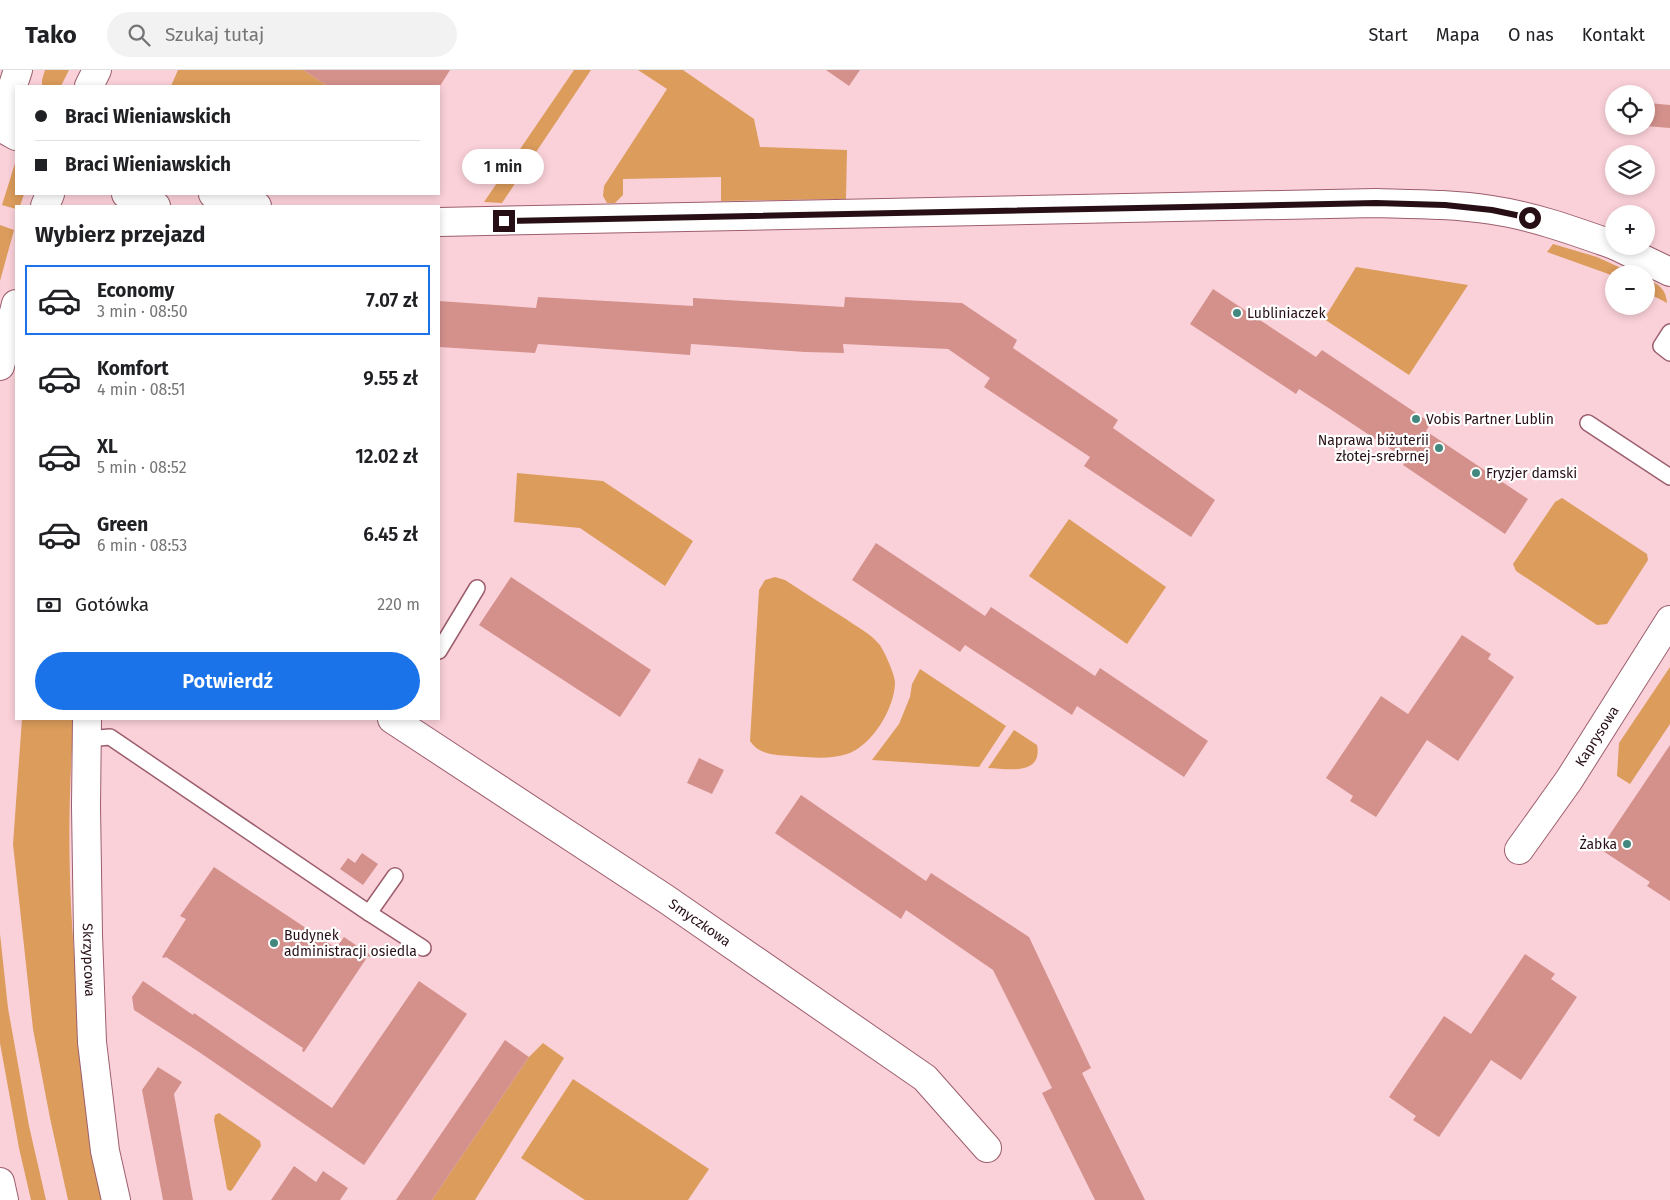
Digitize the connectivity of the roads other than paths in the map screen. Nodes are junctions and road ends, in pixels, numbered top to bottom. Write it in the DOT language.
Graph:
graph roads {
  1 [pos="97,70"];
  2 [pos="11,85"];
  3 [pos="90,85"];
  4 [pos="0,126"];
  5 [pos="15,135"];
  6 [pos="128,195"];
  7 [pos="220,201"];
  8 [pos="154,205"];
  9 [pos="250,205"];
  10 [pos="440,222"];
  11 [pos="1605,242"];
  12 [pos="1634,255"];
  13 [pos="1670,272"];
  14 [pos="15,308"];
  15 [pos="1670,332"];
  16 [pos="1670,353"];
  17 [pos="0,366"];
  18 [pos="1588,423"];
  19 [pos="1670,477"];
  20 [pos="477,588"];
  21 [pos="1670,620"];
  22 [pos="440,648"];
  23 [pos="396,720"];
  24 [pos="87,729"];
  25 [pos="1519,850"];
  26 [pos="395,876"];
  27 [pos="368,913"];
  28 [pos="423,948"];
  29 [pos="987,1148"];
  30 [pos="0,1182"];
  31 [pos="4,1200"];
  32 [pos="116,1200"];
  1 -- 3 [label="street"];
  2 -- 4 [label="street"];
  4 -- 5 [label="street"];
  6 -- 8 [label="street"];
  7 -- 9 [label="street"];
  10 -- 11 [label="street"];
  12 -- 13 [label="street"];
  14 -- 17 [label="street"];
  15 -- 16 [label="lane"];
  18 -- 19 [label="lane"];
  20 -- 22 [label="lane"];
  21 -- 25 [label="street, Kaprysowa"];
  23 -- 29 [label="street, Smyczkowa"];
  24 -- 27 [label="lane"];
  24 -- 32 [label="street, Skrzypcowa"];
  26 -- 27 [label="lane"];
  27 -- 28 [label="lane"];
  30 -- 31 [label="street"];
}
